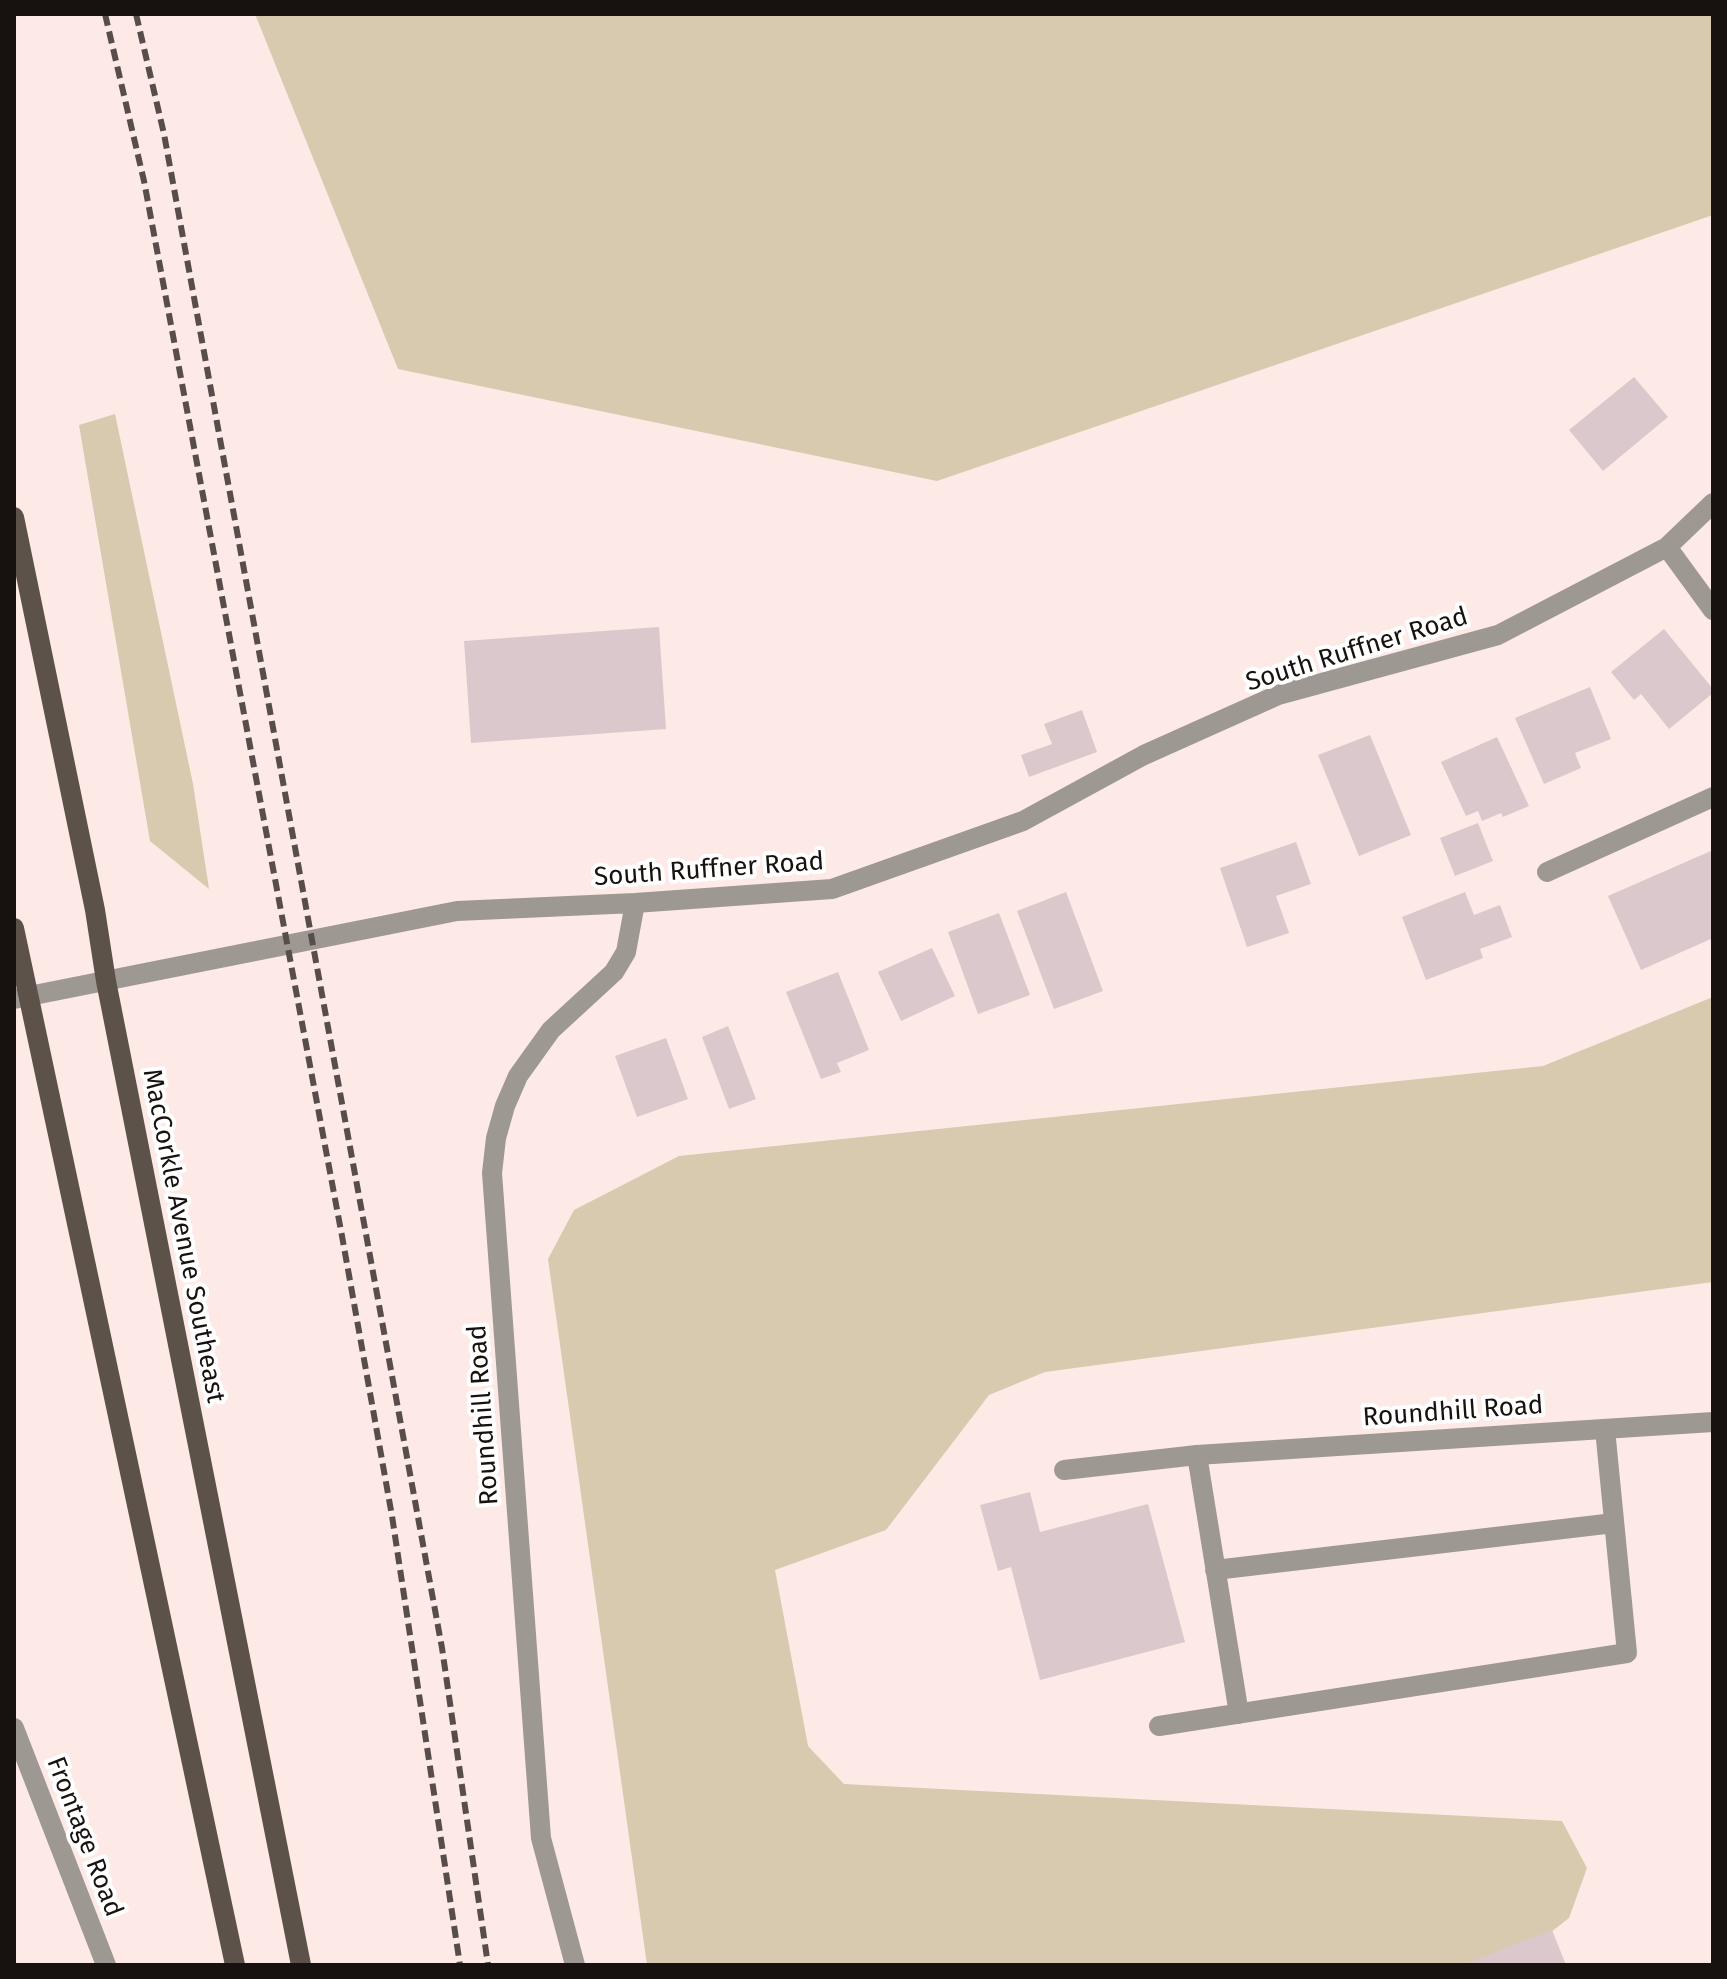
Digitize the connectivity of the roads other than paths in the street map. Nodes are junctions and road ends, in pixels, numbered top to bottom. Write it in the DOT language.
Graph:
graph roads {
  1 [pos="1713,503"];
  2 [pos="14,517"];
  3 [pos="1667,547"];
  4 [pos="1713,610"];
  5 [pos="1713,797"];
  6 [pos="1547,872"];
  7 [pos="635,903"];
  8 [pos="14,928"];
  9 [pos="106,981"];
  10 [pos="21,998"];
  11 [pos="1713,1422"];
  12 [pos="1605,1429"];
  13 [pos="1197,1455"];
  14 [pos="1064,1470"];
  15 [pos="1614,1523"];
  16 [pos="1215,1570"];
  17 [pos="1239,1714"];
  18 [pos="1159,1726"];
  19 [pos="14,1728"];
  20 [pos="106,1965"];
  21 [pos="235,1965"];
  22 [pos="301,1965"];
  23 [pos="575,1965"];
  1 -- 3 [label="street, South Ruffner Road"];
  2 -- 9 [label="main road, MacCorkle Avenue Southeast"];
  3 -- 4 [label="street"];
  3 -- 7 [label="street, South Ruffner Road"];
  5 -- 6 [label="street"];
  7 -- 9 [label="street, South Ruffner Road"];
  7 -- 23 [label="street, Roundhill Road"];
  8 -- 10 [label="main road"];
  9 -- 10 [label="street, South Ruffner Road"];
  9 -- 22 [label="main road, MacCorkle Avenue Southeast"];
  10 -- 21 [label="main road"];
  11 -- 12 [label="street, Roundhill Road"];
  12 -- 13 [label="street, Roundhill Road"];
  12 -- 15 [label="street"];
  13 -- 14 [label="street, Roundhill Road"];
  13 -- 16 [label="street"];
  15 -- 16 [label="street"];
  15 -- 17 [label="street"];
  16 -- 17 [label="street"];
  17 -- 18 [label="street"];
  19 -- 20 [label="street, Frontage Road"];
}
